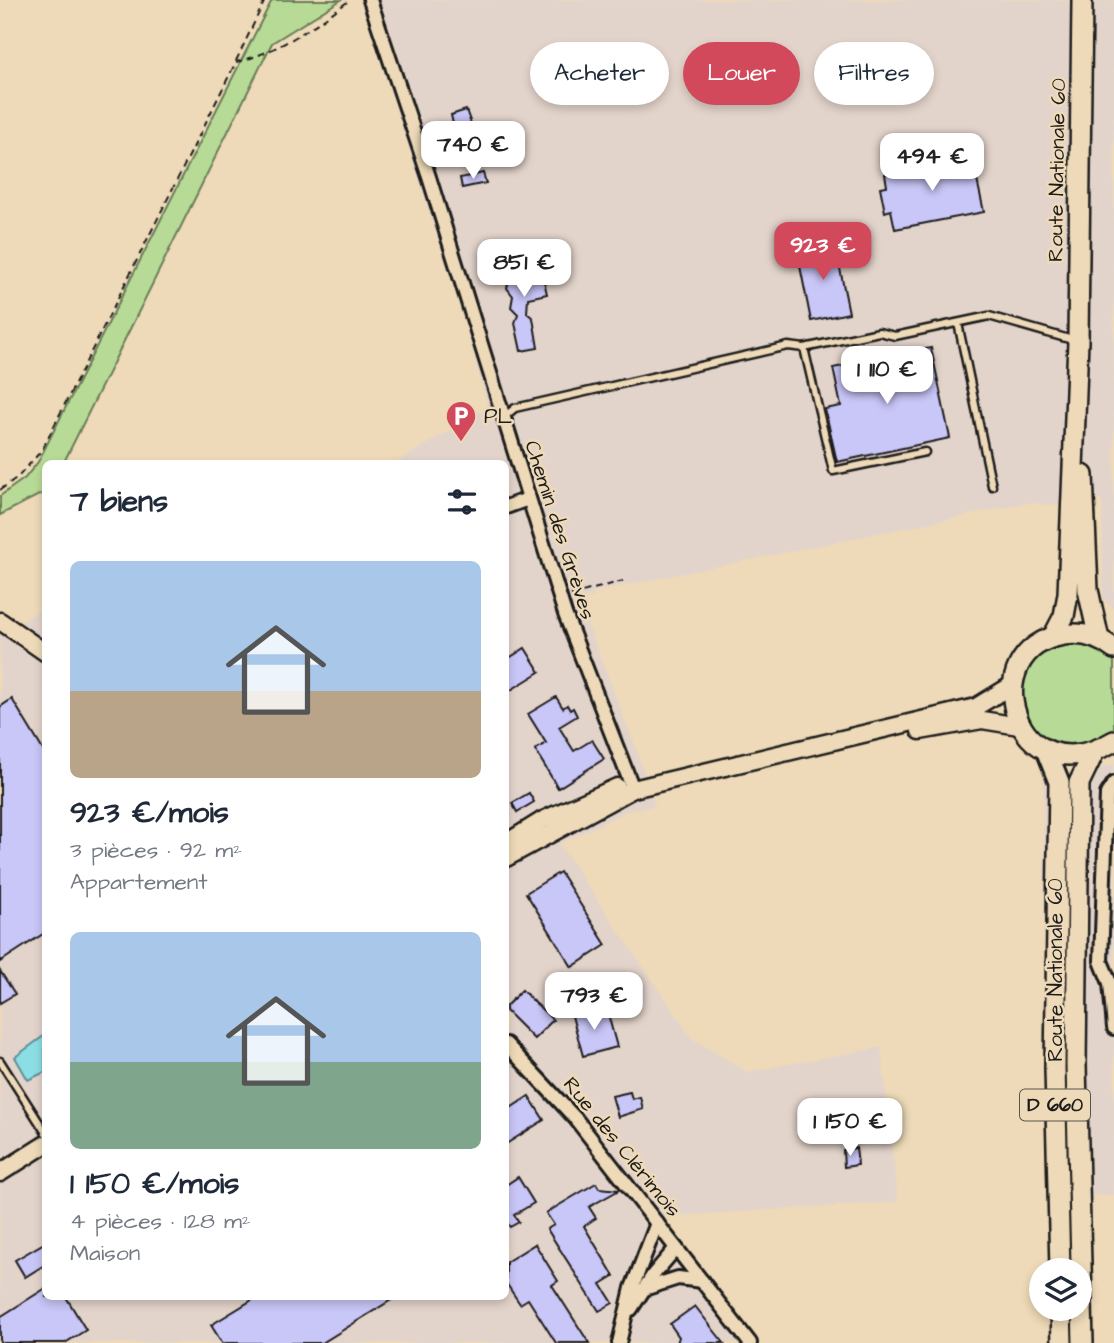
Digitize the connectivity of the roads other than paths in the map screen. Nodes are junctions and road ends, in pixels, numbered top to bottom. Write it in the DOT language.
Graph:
graph roads {
  1 [pos="370,0"];
  2 [pos="1082,0"];
  3 [pos="958,323"];
  4 [pos="1078,341"];
  5 [pos="804,348"];
  6 [pos="504,417"];
  7 [pos="925,452"];
  8 [pos="992,486"];
  9 [pos="528,499"];
  10 [pos="509,506"];
  11 [pos="0,621"];
  12 [pos="1053,636"];
  13 [pos="1107,644"];
  14 [pos="42,650"];
  15 [pos="1012,685"];
  16 [pos="1020,726"];
  17 [pos="1114,741"];
  18 [pos="797,751"];
  19 [pos="1047,752"];
  20 [pos="1093,754"];
  21 [pos="1114,783"];
  22 [pos="633,789"];
  23 [pos="509,841"];
  24 [pos="509,857"];
  25 [pos="1114,1028"];
  26 [pos="509,1047"];
  27 [pos="0,1061"];
  28 [pos="42,1127"];
  29 [pos="42,1147"];
  30 [pos="0,1173"];
  31 [pos="657,1223"];
  32 [pos="676,1248"];
  33 [pos="1060,1258"];
  34 [pos="702,1281"];
  35 [pos="644,1289"];
  36 [pos="626,1315"];
  37 [pos="1061,1321"];
  38 [pos="619,1343"];
  39 [pos="750,1343"];
  40 [pos="1062,1343"];
  41 [pos="1086,1343"];
  1 -- 6 [label="street, Chemin des Grèves"];
  2 -- 4 [label="main road, Route Nationale 60"];
  3 -- 4 [label="lane"];
  3 -- 5 [label="lane"];
  3 -- 8 [label="lane"];
  4 -- 12 [label="main road, Route Nationale 60"];
  4 -- 13 [label="main road, Route Nationale 60"];
  5 -- 6 [label="lane"];
  5 -- 7 [label="lane"];
  6 -- 9 [label="street, Chemin des Grèves"];
  9 -- 10 [label="street"];
  9 -- 22 [label="street, Chemin des Grèves"];
  11 -- 14 [label="street"];
  12 -- 13 [label="main road"];
  12 -- 15 [label="main road"];
  15 -- 16 [label="main road"];
  15 -- 18 [label="street"];
  16 -- 18 [label="street"];
  16 -- 19 [label="main road"];
  17 -- 20 [label="main road"];
  18 -- 22 [label="street"];
  19 -- 20 [label="main road"];
  19 -- 33 [label="main road, Route Nationale 60 / D 660"];
  20 -- 41 [label="main road, Route Nationale 60 / D 660"];
  21 -- 25 [label="street"];
  22 -- 23 [label="street"];
  22 -- 24 [label="street"];
  26 -- 31 [label="street, Rue des Clérimois"];
  27 -- 28 [label="lane"];
  29 -- 30 [label="street"];
  31 -- 32 [label="street, Rue des Clérimois"];
  31 -- 36 [label="street"];
  32 -- 34 [label="street, Rue des Clérimois"];
  32 -- 35 [label="street"];
  34 -- 35 [label="street"];
  34 -- 39 [label="street, Rue des Clérimois"];
  35 -- 36 [label="street"];
  36 -- 38 [label="street"];
  37 -- 40 [label="main road"];
}
